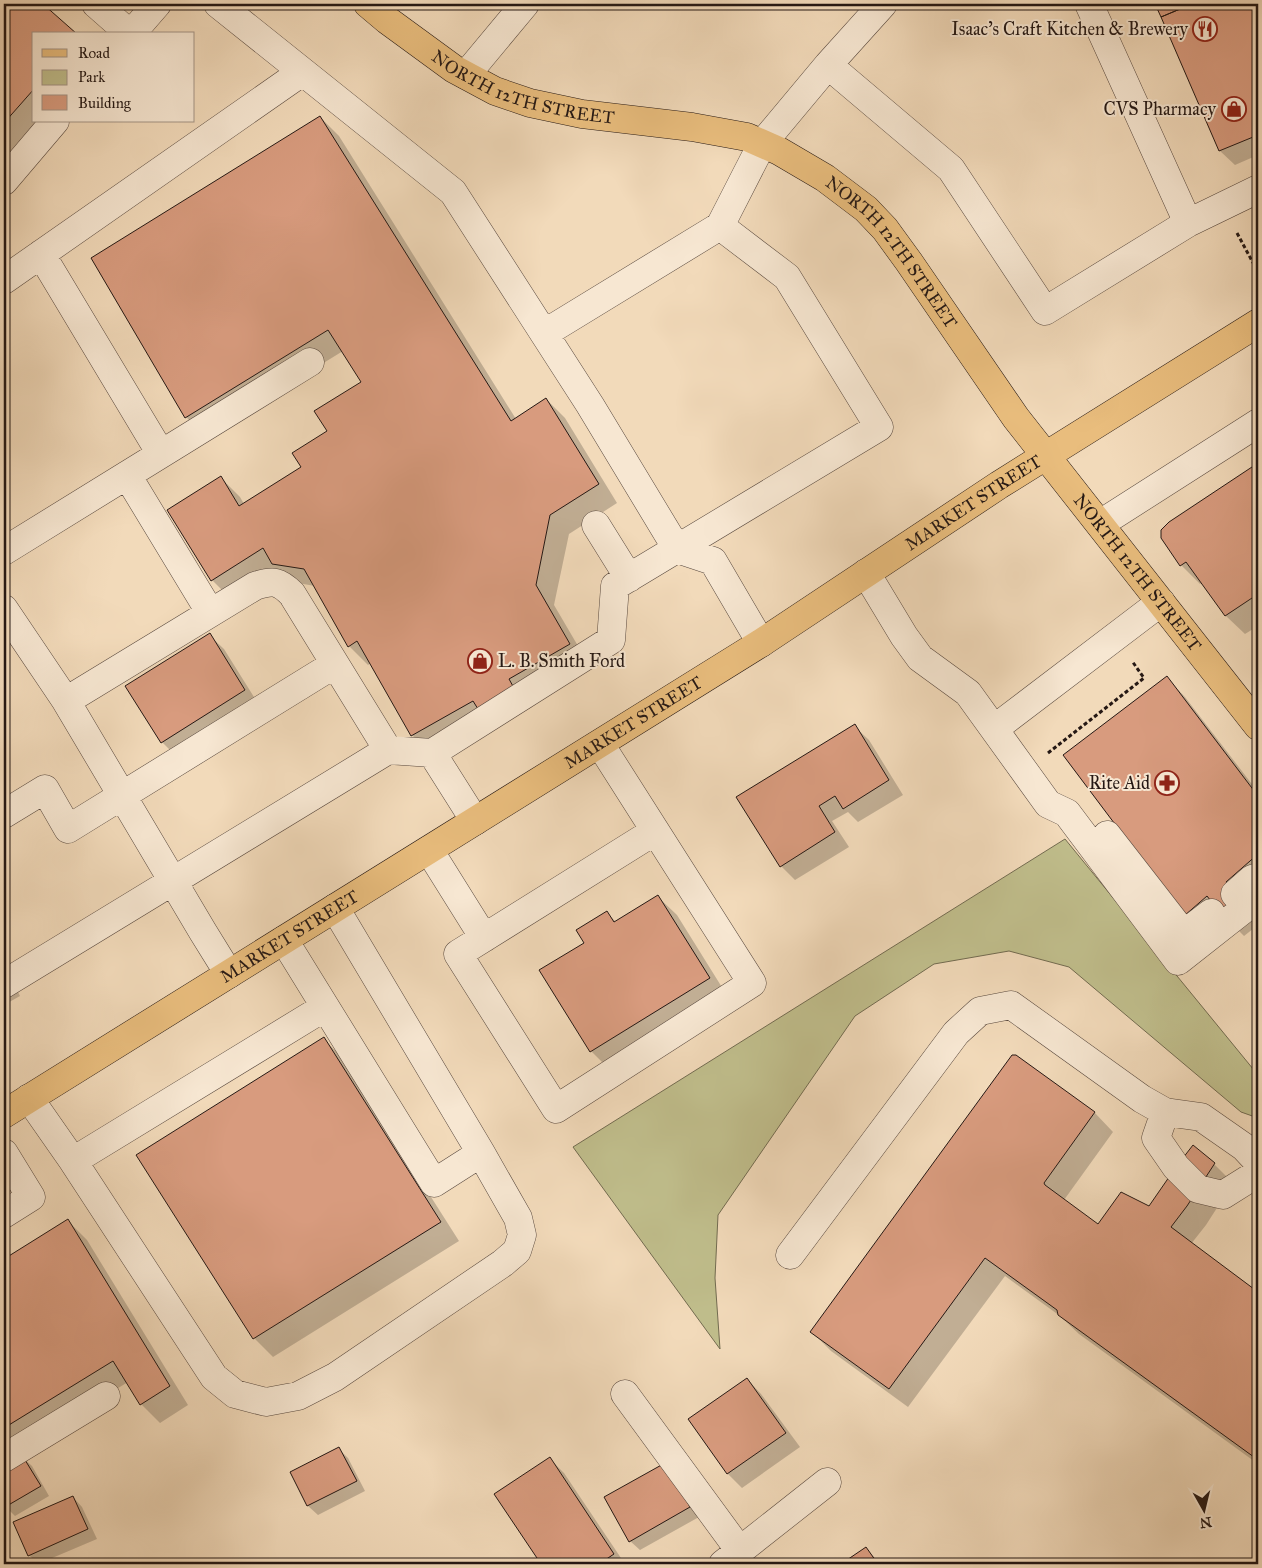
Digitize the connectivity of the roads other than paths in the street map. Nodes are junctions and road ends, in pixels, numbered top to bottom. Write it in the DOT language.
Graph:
graph roads {
  1 [pos="96,4"];
  2 [pos="157,4"];
  3 [pos="218,4"];
  4 [pos="368,4"];
  5 [pos="525,4"];
  6 [pos="883,4"];
  7 [pos="1089,4"];
  8 [pos="129,32"];
  9 [pos="133,32"];
  10 [pos="828,65"];
  11 [pos="302,72"];
  12 [pos="466,75"];
  13 [pos="54,122"];
  14 [pos="762,144"];
  15 [pos="4,181"];
  16 [pos="1258,189"];
  17 [pos="1188,223"];
  18 [pos="720,226"];
  19 [pos="41,254"];
  20 [pos="4,280"];
  21 [pos="1258,323"];
  22 [pos="545,333"];
  23 [pos="310,362"];
  24 [pos="1258,423"];
  25 [pos="161,454"];
  26 [pos="1046,455"];
  27 [pos="127,475"];
  28 [pos="1100,524"];
  29 [pos="596,526"];
  30 [pos="677,549"];
  31 [pos="4,551"];
  32 [pos="866,574"];
  33 [pos="629,578"];
  34 [pos="1161,602"];
  35 [pos="4,609"];
  36 [pos="210,612"];
  37 [pos="762,643"];
  38 [pos="335,664"];
  39 [pos="66,701"];
  40 [pos="1258,726"];
  41 [pos="994,729"];
  42 [pos="600,744"];
  43 [pos="388,750"];
  44 [pos="432,753"];
  45 [pos="122,795"];
  46 [pos="1048,804"];
  47 [pos="4,814"];
  48 [pos="475,821"];
  49 [pos="655,831"];
  50 [pos="429,850"];
  51 [pos="1258,877"];
  52 [pos="172,881"];
  53 [pos="1237,900"];
  54 [pos="335,908"];
  55 [pos="484,938"];
  56 [pos="284,940"];
  57 [pos="229,974"];
  58 [pos="4,984"];
  59 [pos="325,1007"];
  60 [pos="29,1098"];
  61 [pos="1165,1112"];
  62 [pos="4,1114"];
  63 [pos="4,1153"];
  64 [pos="482,1153"];
  65 [pos="73,1161"];
  66 [pos="1258,1162"];
  67 [pos="1258,1173"];
  68 [pos="4,1214"];
  69 [pos="790,1255"];
  70 [pos="625,1394"];
  71 [pos="106,1396"];
  72 [pos="4,1458"];
  73 [pos="827,1482"];
  74 [pos="731,1558"];
  1 -- 8 [label="street"];
  2 -- 9 [label="street"];
  3 -- 11 [label="street"];
  4 -- 12 [label="main road, NORTH 12TH STREET"];
  5 -- 12 [label="street"];
  6 -- 10 [label="street"];
  7 -- 17 [label="street"];
  10 -- 14 [label="street"];
  10 -- 17 [label="street"];
  11 -- 19 [label="street"];
  11 -- 22 [label="street"];
  12 -- 14 [label="main road, NORTH 12TH STREET"];
  13 -- 15 [label="street"];
  14 -- 18 [label="street"];
  14 -- 26 [label="main road, NORTH 12TH STREET"];
  16 -- 17 [label="street"];
  18 -- 22 [label="street"];
  18 -- 30 [label="street"];
  19 -- 20 [label="street"];
  19 -- 25 [label="street"];
  21 -- 26 [label="main road, MARKET STREET"];
  22 -- 30 [label="street"];
  23 -- 25 [label="street"];
  24 -- 28 [label="street"];
  25 -- 27 [label="street"];
  26 -- 28 [label="main road, NORTH 12TH STREET"];
  26 -- 32 [label="main road, MARKET STREET"];
  27 -- 31 [label="street"];
  27 -- 36 [label="street"];
  28 -- 34 [label="main road, NORTH 12TH STREET"];
  29 -- 33 [label="street"];
  30 -- 33 [label="street"];
  30 -- 37 [label="street"];
  32 -- 37 [label="main road, MARKET STREET"];
  32 -- 41 [label="street"];
  33 -- 44 [label="street"];
  34 -- 40 [label="main road, NORTH 12TH STREET"];
  34 -- 41 [label="street"];
  35 -- 39 [label="street"];
  36 -- 38 [label="street"];
  36 -- 39 [label="street"];
  37 -- 42 [label="main road, MARKET STREET"];
  38 -- 43 [label="street"];
  38 -- 45 [label="street"];
  39 -- 45 [label="street"];
  41 -- 46 [label="street"];
  42 -- 48 [label="main road, MARKET STREET"];
  42 -- 49 [label="street"];
  43 -- 44 [label="street"];
  43 -- 52 [label="street"];
  44 -- 48 [label="street"];
  45 -- 47 [label="street"];
  45 -- 52 [label="street"];
  46 -- 53 [label="street"];
  46 -- 53 [label="street"];
  48 -- 50 [label="main road, MARKET STREET"];
  49 -- 55 [label="street"];
  49 -- 55 [label="street"];
  50 -- 54 [label="main road, MARKET STREET"];
  50 -- 55 [label="street"];
  51 -- 53 [label="street"];
  52 -- 57 [label="street"];
  52 -- 58 [label="street"];
  54 -- 56 [label="main road, MARKET STREET"];
  54 -- 64 [label="street"];
  56 -- 57 [label="main road, MARKET STREET"];
  56 -- 59 [label="street"];
  57 -- 60 [label="main road, MARKET STREET"];
  59 -- 64 [label="street"];
  59 -- 65 [label="street"];
  60 -- 62 [label="main road, MARKET STREET"];
  60 -- 65 [label="street"];
  61 -- 66 [label="street"];
  61 -- 67 [label="street"];
  61 -- 69 [label="street"];
  63 -- 68 [label="street"];
  64 -- 65 [label="street"];
  70 -- 74 [label="street"];
  71 -- 72 [label="street"];
  73 -- 74 [label="street"];
}
